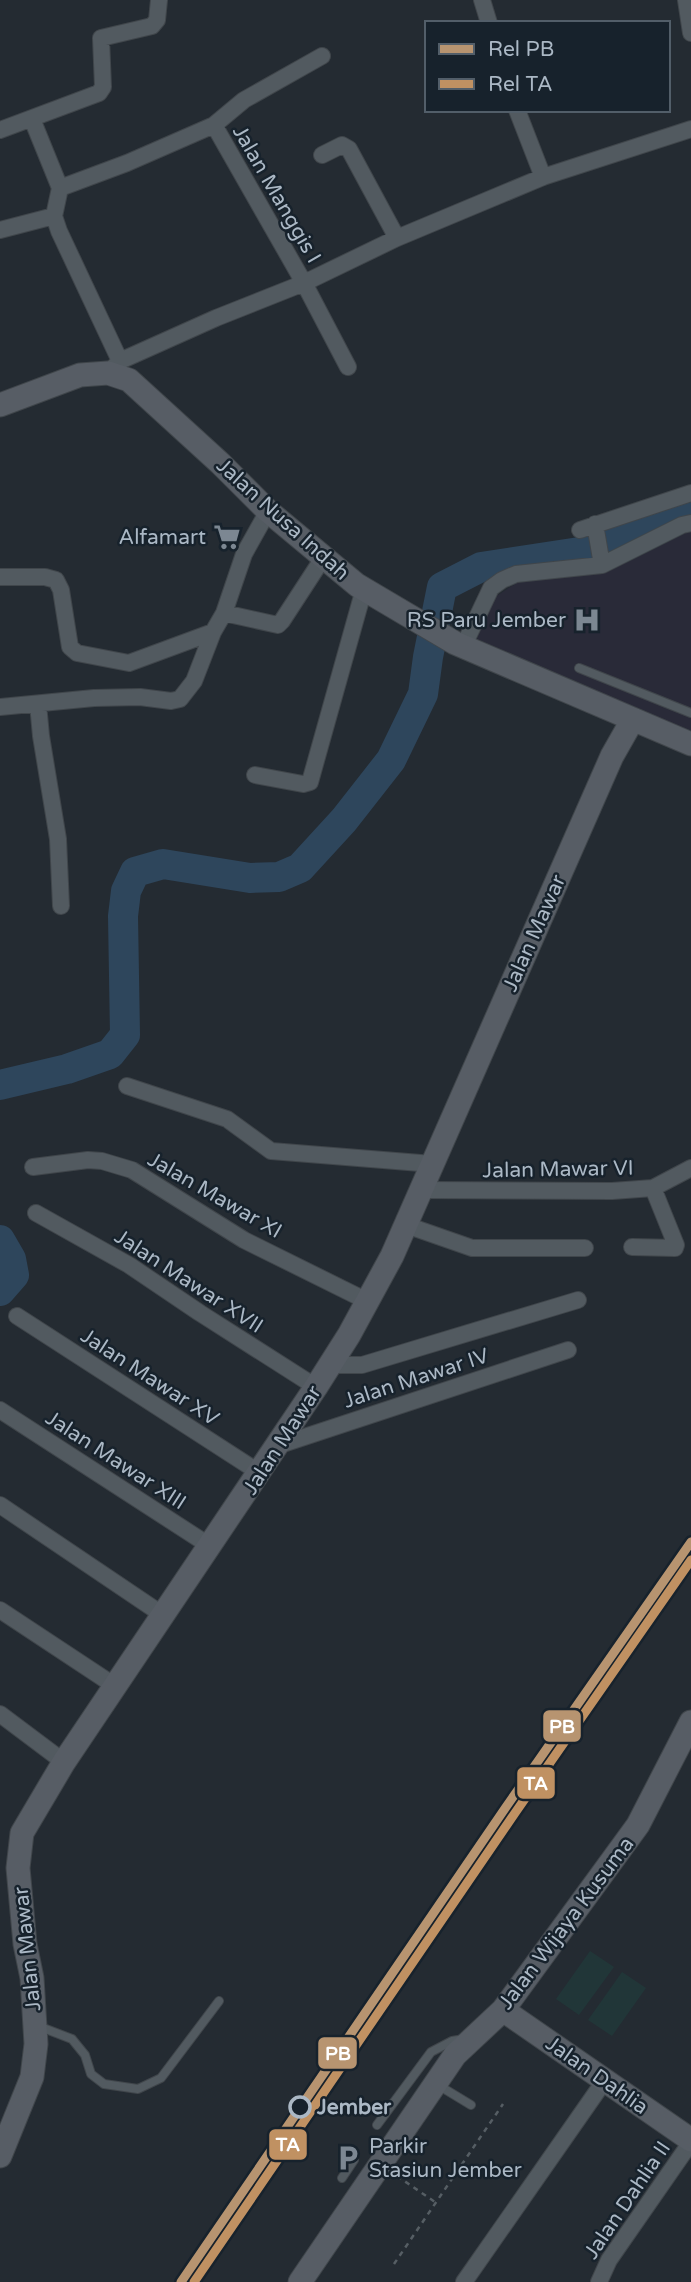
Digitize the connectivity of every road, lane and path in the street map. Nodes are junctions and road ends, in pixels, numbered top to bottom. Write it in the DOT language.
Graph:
graph roads {
  1 [pos="159,0"];
  2 [pos="482,0"];
  3 [pos="686,0"];
  4 [pos="488,21"];
  5 [pos="691,33"];
  6 [pos="322,56"];
  7 [pos="518,112"];
  8 [pos="32,119"];
  9 [pos="214,125"];
  10 [pos="691,129"];
  11 [pos="0,130"];
  12 [pos="322,155"];
  13 [pos="543,177"];
  14 [pos="60,188"];
  15 [pos="54,216"];
  16 [pos="0,230"];
  17 [pos="397,238"];
  18 [pos="304,284"];
  19 [pos="114,367"];
  20 [pos="348,367"];
  21 [pos="0,405"];
  22 [pos="691,493"];
  23 [pos="268,511"];
  24 [pos="691,523"];
  25 [pos="323,558"];
  26 [pos="601,561"];
  27 [pos="0,578"];
  28 [pos="364,589"];
  29 [pos="224,613"];
  30 [pos="213,632"];
  31 [pos="459,645"];
  32 [pos="579,668"];
  33 [pos="38,704"];
  34 [pos="0,707"];
  35 [pos="691,713"];
  36 [pos="633,719"];
  37 [pos="691,744"];
  38 [pos="255,775"];
  39 [pos="61,906"];
  40 [pos="127,1086"];
  41 [pos="433,1164"];
  42 [pos="33,1167"];
  43 [pos="691,1168"];
  44 [pos="653,1188"];
  45 [pos="421,1190"];
  46 [pos="36,1213"];
  47 [pos="406,1225"];
  48 [pos="632,1247"];
  49 [pos="585,1248"];
  50 [pos="578,1300"];
  51 [pos="367,1301"];
  52 [pos="17,1316"];
  53 [pos="568,1350"];
  54 [pos="330,1365"];
  55 [pos="316,1387"];
  56 [pos="0,1410"];
  57 [pos="277,1446"];
  58 [pos="260,1473"];
  59 [pos="0,1505"];
  60 [pos="210,1546"];
  61 [pos="0,1610"];
  62 [pos="163,1615"];
  63 [pos="115,1686"];
  64 [pos="0,1714"];
  65 [pos="691,1722"];
  66 [pos="64,1762"];
  67 [pos="219,2001"];
  68 [pos="503,2010"];
  69 [pos="35,2025"];
  70 [pos="474,2038"];
  71 [pos="605,2080"];
  72 [pos="436,2083"];
  73 [pos="503,2104"];
  74 [pos="471,2105"];
  75 [pos="377,2125"];
  76 [pos="691,2141"];
  77 [pos="0,2156"];
  78 [pos="354,2160"];
  79 [pos="380,2164"];
  80 [pos="342,2178"];
  81 [pos="436,2202"];
  82 [pos="394,2264"];
  83 [pos="300,2282"];
  84 [pos="464,2282"];
  85 [pos="599,2282"];
  1 -- 8 [label="street"];
  2 -- 4 [label="street"];
  3 -- 5 [label="street"];
  6 -- 9 [label="street"];
  7 -- 13 [label="street"];
  8 -- 11 [label="street"];
  8 -- 14 [label="street"];
  9 -- 14 [label="street"];
  9 -- 18 [label="street, Jalan Manggis I"];
  10 -- 13 [label="street"];
  12 -- 17 [label="street"];
  13 -- 17 [label="street"];
  14 -- 15 [label="street"];
  15 -- 16 [label="street"];
  15 -- 19 [label="street"];
  17 -- 18 [label="street"];
  18 -- 19 [label="street"];
  18 -- 20 [label="street, Jalan Manggis I"];
  19 -- 21 [label="street"];
  19 -- 23 [label="street, Jalan Nusa Indah"];
  22 -- 26 [label="street"];
  23 -- 25 [label="street, Jalan Nusa Indah"];
  23 -- 29 [label="street"];
  24 -- 26 [label="street"];
  25 -- 28 [label="street, Jalan Nusa Indah"];
  25 -- 29 [label="street"];
  26 -- 31 [label="street"];
  27 -- 30 [label="street"];
  28 -- 31 [label="street, Jalan Nusa Indah"];
  28 -- 38 [label="street"];
  29 -- 30 [label="street"];
  30 -- 33 [label="street"];
  31 -- 36 [label="street, Jalan Nusa Indah"];
  32 -- 35 [label="lane"];
  33 -- 34 [label="street"];
  33 -- 39 [label="street"];
  36 -- 37 [label="street, Jalan Nusa Indah"];
  36 -- 41 [label="street, Jalan Mawar"];
  40 -- 41 [label="street"];
  41 -- 45 [label="street, Jalan Mawar"];
  42 -- 51 [label="street, Jalan Mawar XI"];
  43 -- 44 [label="street, Jalan Mawar VI"];
  44 -- 45 [label="street, Jalan Mawar VI"];
  44 -- 48 [label="street"];
  45 -- 47 [label="street, Jalan Mawar"];
  46 -- 55 [label="street, Jalan Mawar XVII"];
  47 -- 49 [label="street"];
  47 -- 51 [label="street, Jalan Mawar"];
  50 -- 54 [label="street"];
  51 -- 54 [label="street, Jalan Mawar"];
  52 -- 58 [label="street, Jalan Mawar XV"];
  53 -- 57 [label="street, Jalan Mawar IV"];
  54 -- 55 [label="street, Jalan Mawar"];
  55 -- 57 [label="street, Jalan Mawar"];
  56 -- 60 [label="street, Jalan Mawar XIII"];
  57 -- 58 [label="street, Jalan Mawar"];
  58 -- 60 [label="street, Jalan Mawar"];
  59 -- 62 [label="street"];
  60 -- 62 [label="street, Jalan Mawar"];
  61 -- 63 [label="street"];
  62 -- 63 [label="street, Jalan Mawar"];
  63 -- 66 [label="street, Jalan Mawar"];
  64 -- 66 [label="street"];
  65 -- 68 [label="street, Jalan Wijaya Kusuma"];
  66 -- 69 [label="street, Jalan Mawar"];
  67 -- 69 [label="lane"];
  68 -- 70 [label="street, Jalan Wijaya Kusuma"];
  68 -- 71 [label="street, Jalan Dahlia"];
  69 -- 77 [label="street, Jalan Mawar"];
  70 -- 72 [label="street, Jalan Wijaya Kusuma"];
  70 -- 75 [label="lane"];
  71 -- 76 [label="street, Jalan Dahlia"];
  71 -- 84 [label="street"];
  72 -- 74 [label="lane"];
  72 -- 79 [label="street, Jalan Wijaya Kusuma"];
  73 -- 81 [label="path"];
  76 -- 85 [label="street, Jalan Dahlia II"];
  78 -- 80 [label="lane"];
  79 -- 81 [label="path"];
  79 -- 83 [label="street, Jalan Wijaya Kusuma"];
  81 -- 82 [label="path"];
}
